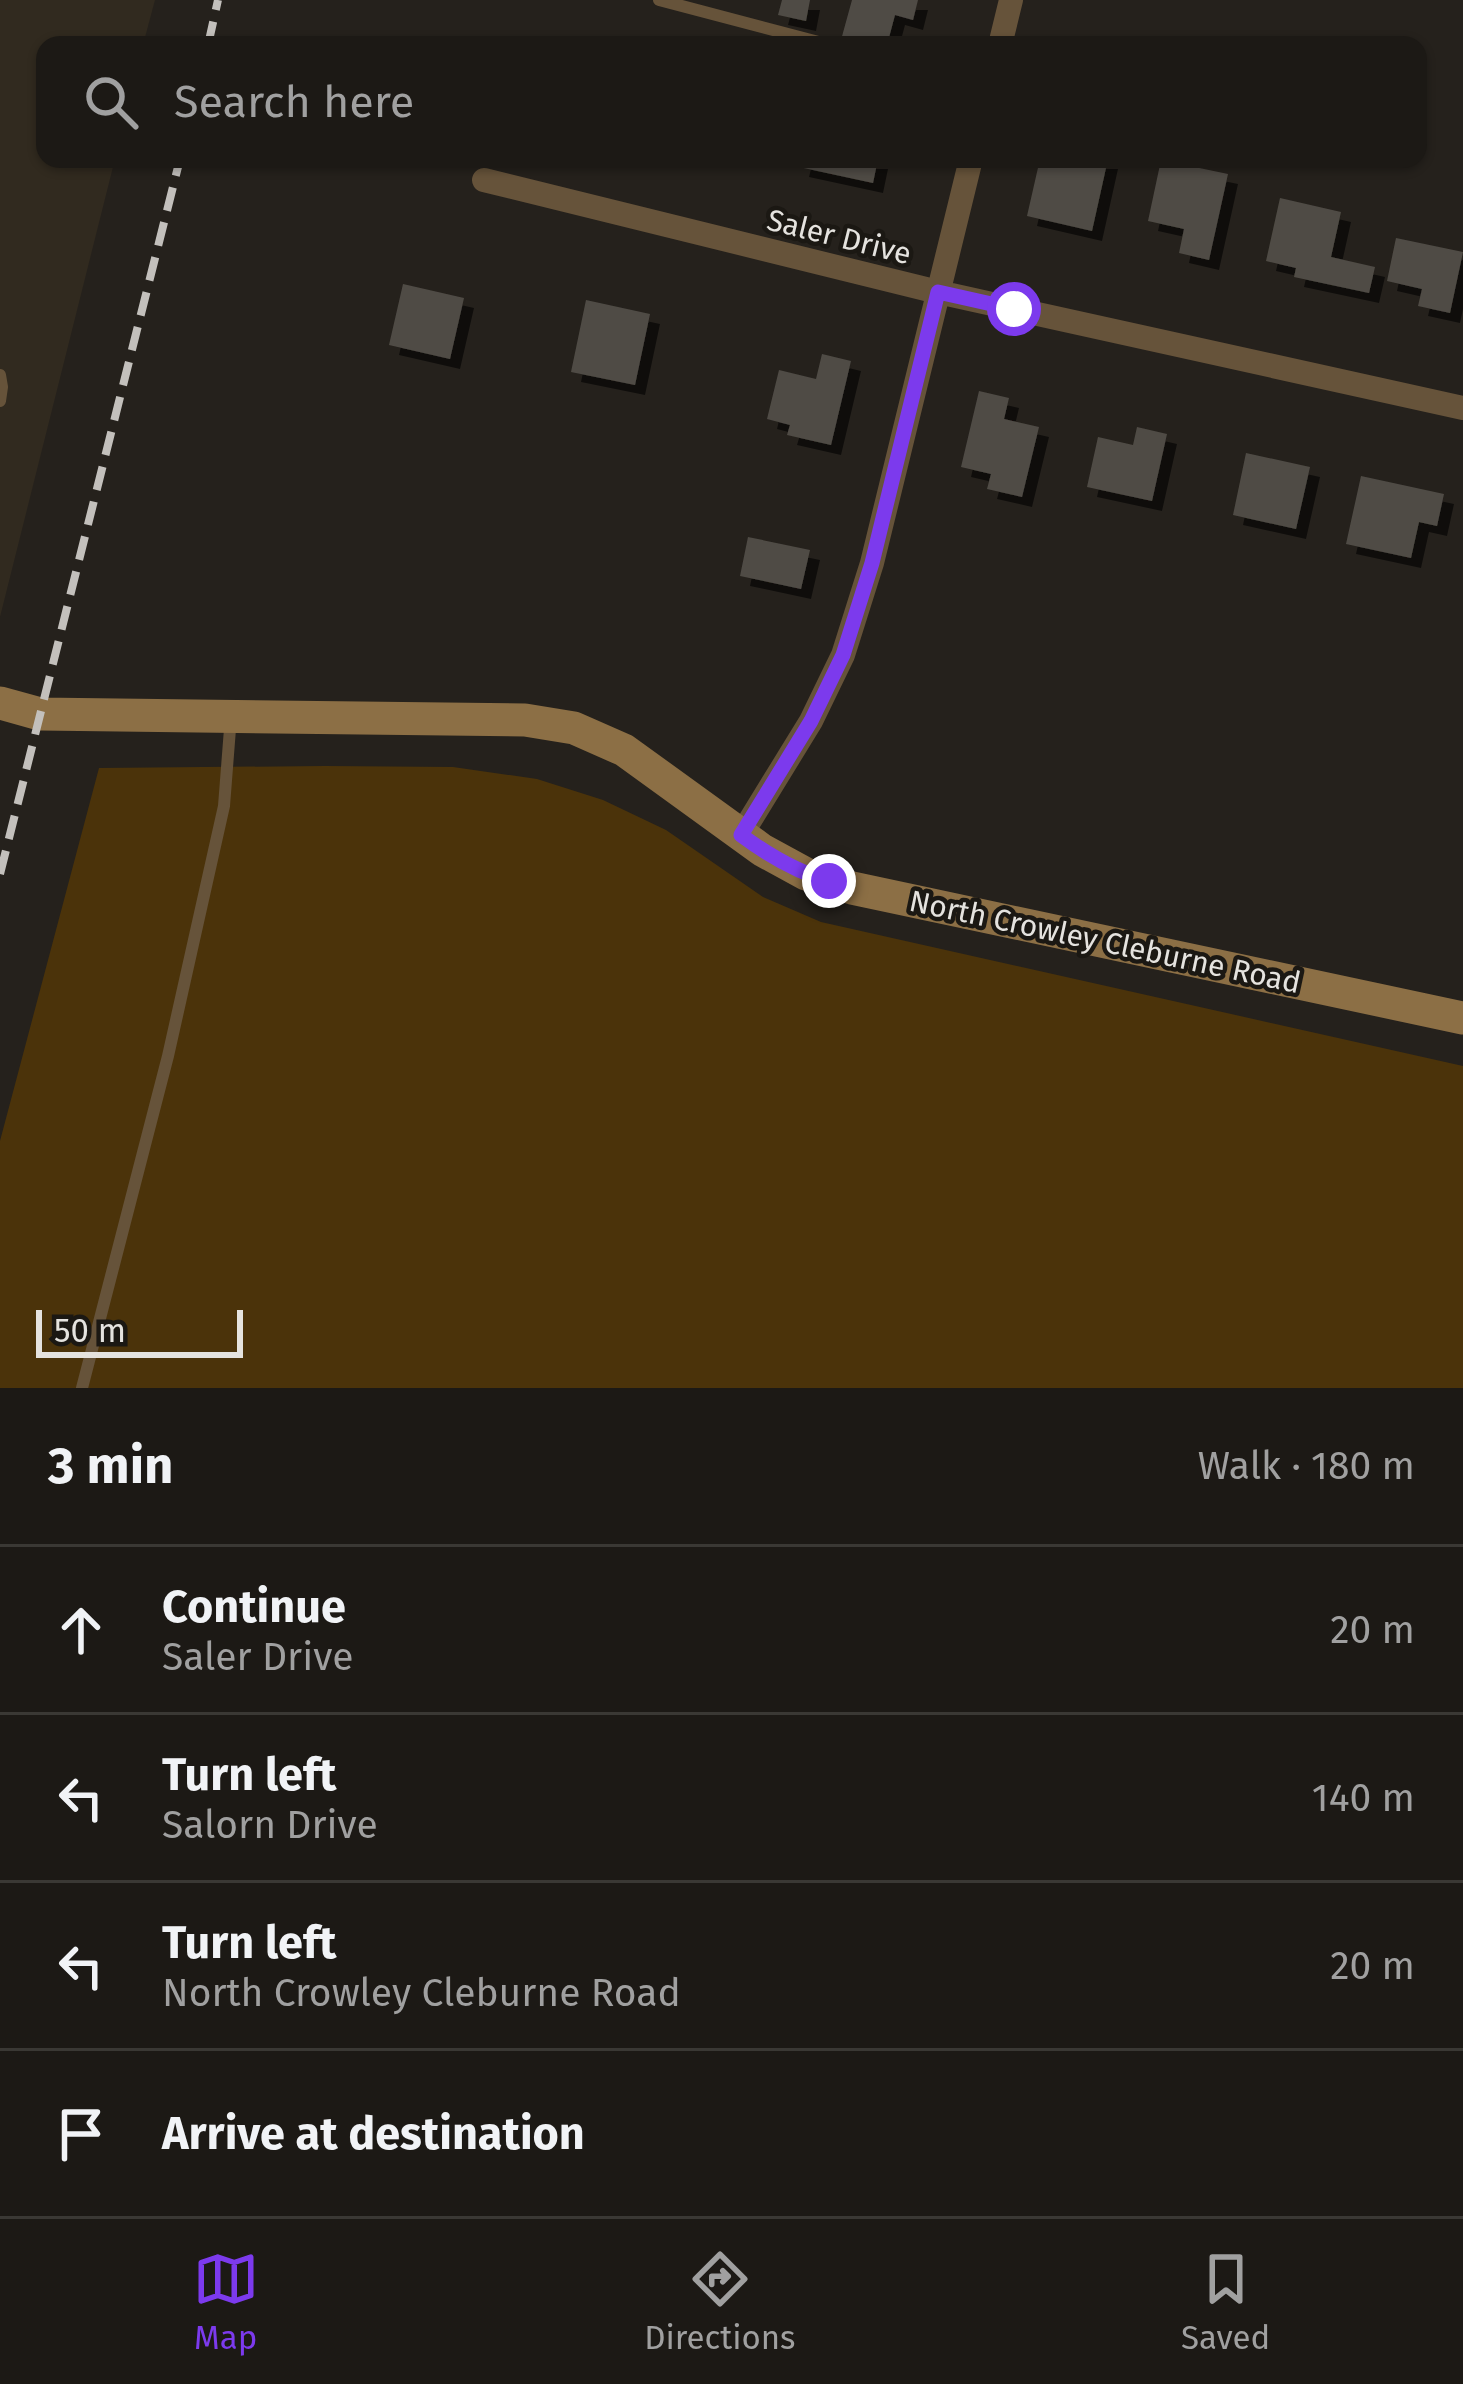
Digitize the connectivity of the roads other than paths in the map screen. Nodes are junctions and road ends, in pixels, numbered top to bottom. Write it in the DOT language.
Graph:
graph roads {
  1 [pos="659,0"];
  2 [pos="1011,0"];
  3 [pos="796,36"];
  4 [pos="1002,36"];
  5 [pos="969,168"];
  6 [pos="484,180"];
  7 [pos="938,292"];
  8 [pos="0,375"];
  9 [pos="0,401"];
  10 [pos="1463,408"];
  11 [pos="0,703"];
  12 [pos="231,715"];
  13 [pos="741,835"];
  14 [pos="1463,1018"];
  15 [pos="82,1388"];
  1 -- 3 [label="lane"];
  2 -- 4 [label="street"];
  5 -- 7 [label="street"];
  6 -- 7 [label="street, Saler Drive"];
  7 -- 10 [label="street, Saler Drive"];
  7 -- 13 [label="street"];
  8 -- 9 [label="lane"];
  11 -- 12 [label="street, North Crowley Cleburne Road"];
  12 -- 13 [label="street, North Crowley Cleburne Road"];
  12 -- 15 [label="lane"];
  13 -- 14 [label="street, North Crowley Cleburne Road"];
}
